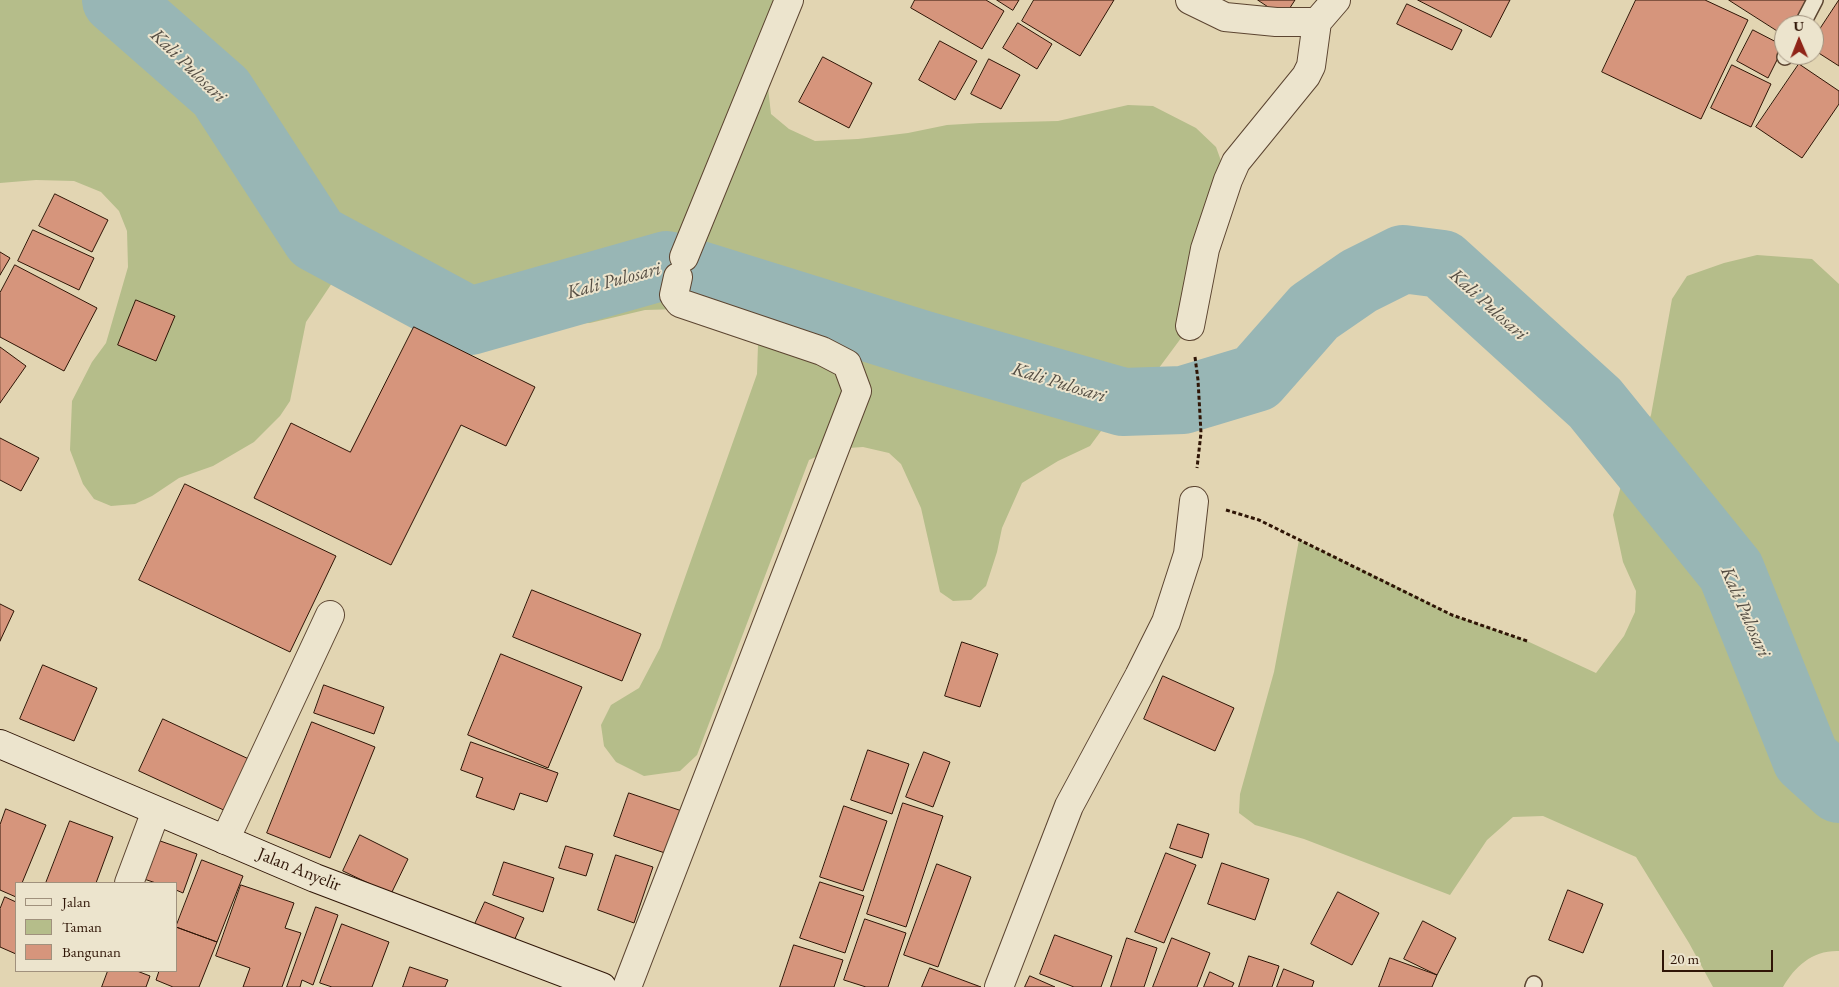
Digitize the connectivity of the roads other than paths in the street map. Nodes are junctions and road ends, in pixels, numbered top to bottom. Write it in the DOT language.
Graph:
graph roads {
  1 [pos="789,0"];
  2 [pos="1190,0"];
  3 [pos="1336,0"];
  4 [pos="1815,0"];
  5 [pos="1807,15"];
  6 [pos="1316,22"];
  7 [pos="1190,326"];
  8 [pos="1194,500"];
  9 [pos="330,615"];
  10 [pos="0,744"];
  11 [pos="156,811"];
  12 [pos="225,840"];
  13 [pos="129,882"];
  14 [pos="602,987"];
  15 [pos="627,987"];
  16 [pos="999,987"];
  1 -- 15 [label="street"];
  2 -- 6 [label="street"];
  3 -- 6 [label="street"];
  4 -- 5 [label="lane"];
  6 -- 7 [label="street"];
  8 -- 16 [label="street"];
  9 -- 12 [label="street"];
  10 -- 11 [label="street, Jalan Anyelir"];
  11 -- 12 [label="street, Jalan Anyelir"];
  11 -- 13 [label="street"];
  12 -- 14 [label="street, Jalan Anyelir"];
}
